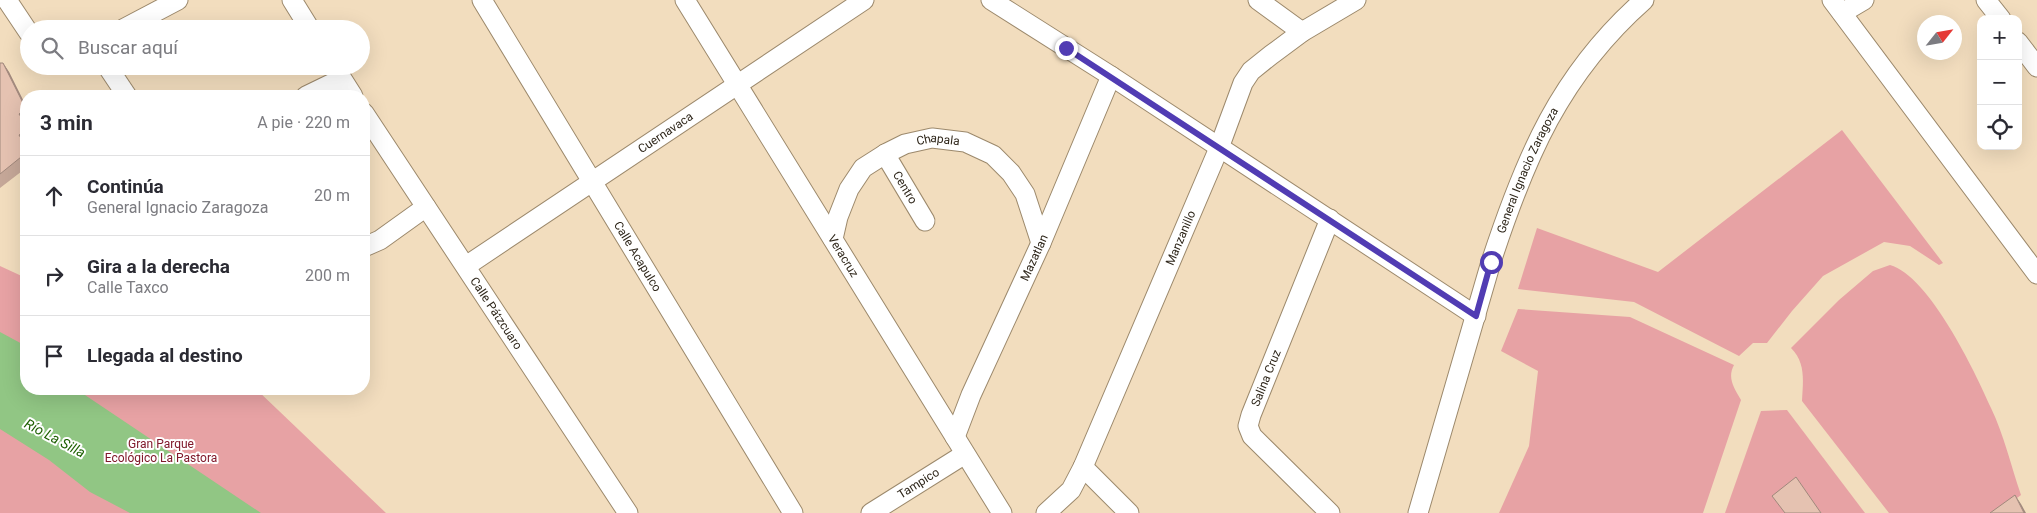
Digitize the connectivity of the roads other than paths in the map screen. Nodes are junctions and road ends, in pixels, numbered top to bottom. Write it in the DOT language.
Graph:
graph roads {
  1 [pos="7,0"];
  2 [pos="178,0"];
  3 [pos="292,0"];
  4 [pos="482,0"];
  5 [pos="685,0"];
  6 [pos="864,0"];
  7 [pos="991,0"];
  8 [pos="1258,0"];
  9 [pos="1356,0"];
  10 [pos="1644,0"];
  11 [pos="1864,0"];
  12 [pos="1986,0"];
  13 [pos="1837,7"];
  14 [pos="1997,15"];
  15 [pos="20,20"];
  16 [pos="140,20"];
  17 [pos="304,20"];
  18 [pos="1302,32"];
  19 [pos="2022,47"];
  20 [pos="2037,67"];
  21 [pos="113,75"];
  22 [pos="334,75"];
  23 [pos="340,75"];
  24 [pos="1111,76"];
  25 [pos="738,84"];
  26 [pos="123,90"];
  27 [pos="314,90"];
  28 [pos="349,90"];
  29 [pos="370,121"];
  30 [pos="1219,148"];
  31 [pos="885,154"];
  32 [pos="592,181"];
  33 [pos="426,208"];
  34 [pos="1330,219"];
  35 [pos="925,221"];
  36 [pos="833,239"];
  37 [pos="1041,243"];
  38 [pos="370,244"];
  39 [pos="466,266"];
  40 [pos="2037,274"];
  41 [pos="1476,316"];
  42 [pos="955,437"];
  43 [pos="965,454"];
  44 [pos="1083,467"];
  45 [pos="628,513"];
  46 [pos="793,513"];
  47 [pos="871,513"];
  48 [pos="1002,513"];
  49 [pos="1046,513"];
  50 [pos="1129,513"];
  51 [pos="1330,513"];
  52 [pos="1418,513"];
  1 -- 15 [label="street"];
  2 -- 16 [label="street"];
  3 -- 17 [label="street"];
  4 -- 32 [label="street, Calle Acapulco"];
  5 -- 25 [label="street, Veracruz"];
  6 -- 25 [label="street, Cuernavaca"];
  7 -- 24 [label="street"];
  8 -- 18 [label="street"];
  9 -- 18 [label="street, Manzanillo"];
  10 -- 41 [label="street, General Ignacio Zaragoza"];
  11 -- 13 [label="street"];
  12 -- 14 [label="street"];
  13 -- 40 [label="street"];
  18 -- 30 [label="street, Manzanillo"];
  19 -- 20 [label="street"];
  21 -- 26 [label="street"];
  22 -- 27 [label="street"];
  23 -- 28 [label="street"];
  24 -- 30 [label="street"];
  24 -- 37 [label="street, Mazatlan"];
  25 -- 32 [label="street, Cuernavaca"];
  25 -- 36 [label="street, Veracruz"];
  29 -- 33 [label="street, Calle Pátzcuaro"];
  30 -- 34 [label="street"];
  30 -- 44 [label="street, Manzanillo"];
  31 -- 35 [label="street, Centro"];
  31 -- 36 [label="street, Chapala"];
  31 -- 37 [label="street, Chapala"];
  32 -- 39 [label="street, Cuernavaca"];
  32 -- 46 [label="street, Calle Acapulco"];
  33 -- 38 [label="street"];
  33 -- 39 [label="street, Calle Pátzcuaro"];
  34 -- 41 [label="street"];
  34 -- 51 [label="street, Salina Cruz"];
  36 -- 42 [label="street, Veracruz"];
  37 -- 42 [label="street, Mazatlan"];
  39 -- 45 [label="street, Calle Pátzcuaro"];
  41 -- 52 [label="street, General Ignacio Zaragoza"];
  42 -- 43 [label="street, Veracruz"];
  43 -- 47 [label="street, Tampico"];
  43 -- 48 [label="street, Veracruz"];
  44 -- 49 [label="street, Manzanillo"];
  44 -- 50 [label="street"];
}
